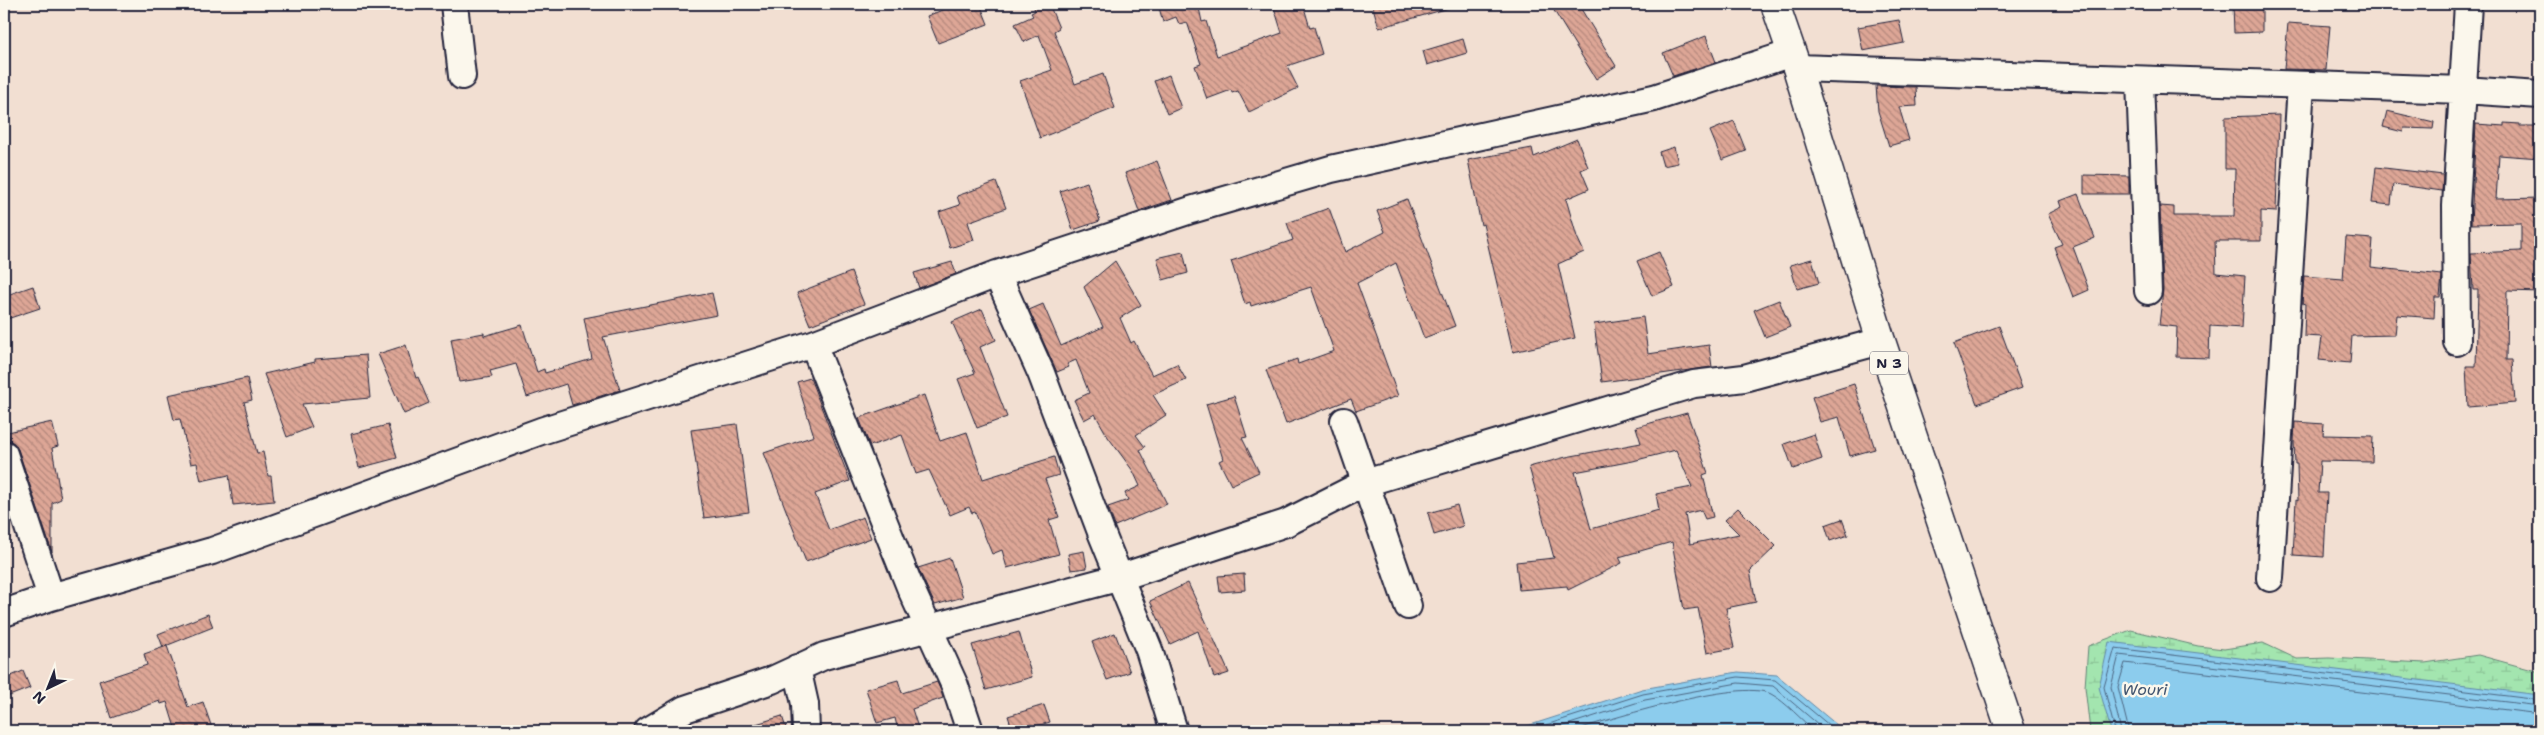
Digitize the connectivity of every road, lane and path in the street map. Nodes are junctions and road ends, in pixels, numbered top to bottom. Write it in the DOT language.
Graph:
graph roads {
  1 [pos="454,4"];
  2 [pos="1775,4"];
  3 [pos="2468,4"];
  4 [pos="1794,60"];
  5 [pos="462,76"];
  6 [pos="2140,81"];
  7 [pos="2301,84"];
  8 [pos="2462,90"];
  9 [pos="2540,95"];
  10 [pos="997,274"];
  11 [pos="2148,291"];
  12 [pos="1881,341"];
  13 [pos="2457,342"];
  14 [pos="813,344"];
  15 [pos="1344,422"];
  16 [pos="4,454"];
  17 [pos="1366,483"];
  18 [pos="1121,577"];
  19 [pos="2270,578"];
  20 [pos="51,597"];
  21 [pos="1408,606"];
  22 [pos="4,613"];
  23 [pos="928,627"];
  24 [pos="796,668"];
  25 [pos="646,730"];
  26 [pos="806,731"];
  27 [pos="970,731"];
  28 [pos="1174,731"];
  29 [pos="2011,731"];
  1 -- 5 [label="street"];
  2 -- 4 [label="highway, N 3"];
  3 -- 8 [label="street"];
  4 -- 6 [label="street"];
  4 -- 10 [label="street"];
  4 -- 12 [label="highway, N 3"];
  6 -- 7 [label="street"];
  6 -- 11 [label="street"];
  7 -- 8 [label="street"];
  7 -- 19 [label="street"];
  8 -- 9 [label="street"];
  8 -- 13 [label="street"];
  10 -- 14 [label="street"];
  10 -- 18 [label="street"];
  12 -- 17 [label="street"];
  12 -- 29 [label="highway, N 3"];
  14 -- 20 [label="street"];
  14 -- 23 [label="street"];
  15 -- 17 [label="street"];
  16 -- 20 [label="street"];
  17 -- 18 [label="street"];
  17 -- 21 [label="street"];
  18 -- 23 [label="street"];
  18 -- 28 [label="street"];
  20 -- 22 [label="street"];
  23 -- 24 [label="street"];
  23 -- 27 [label="street"];
  24 -- 25 [label="street"];
  24 -- 26 [label="street"];
}
